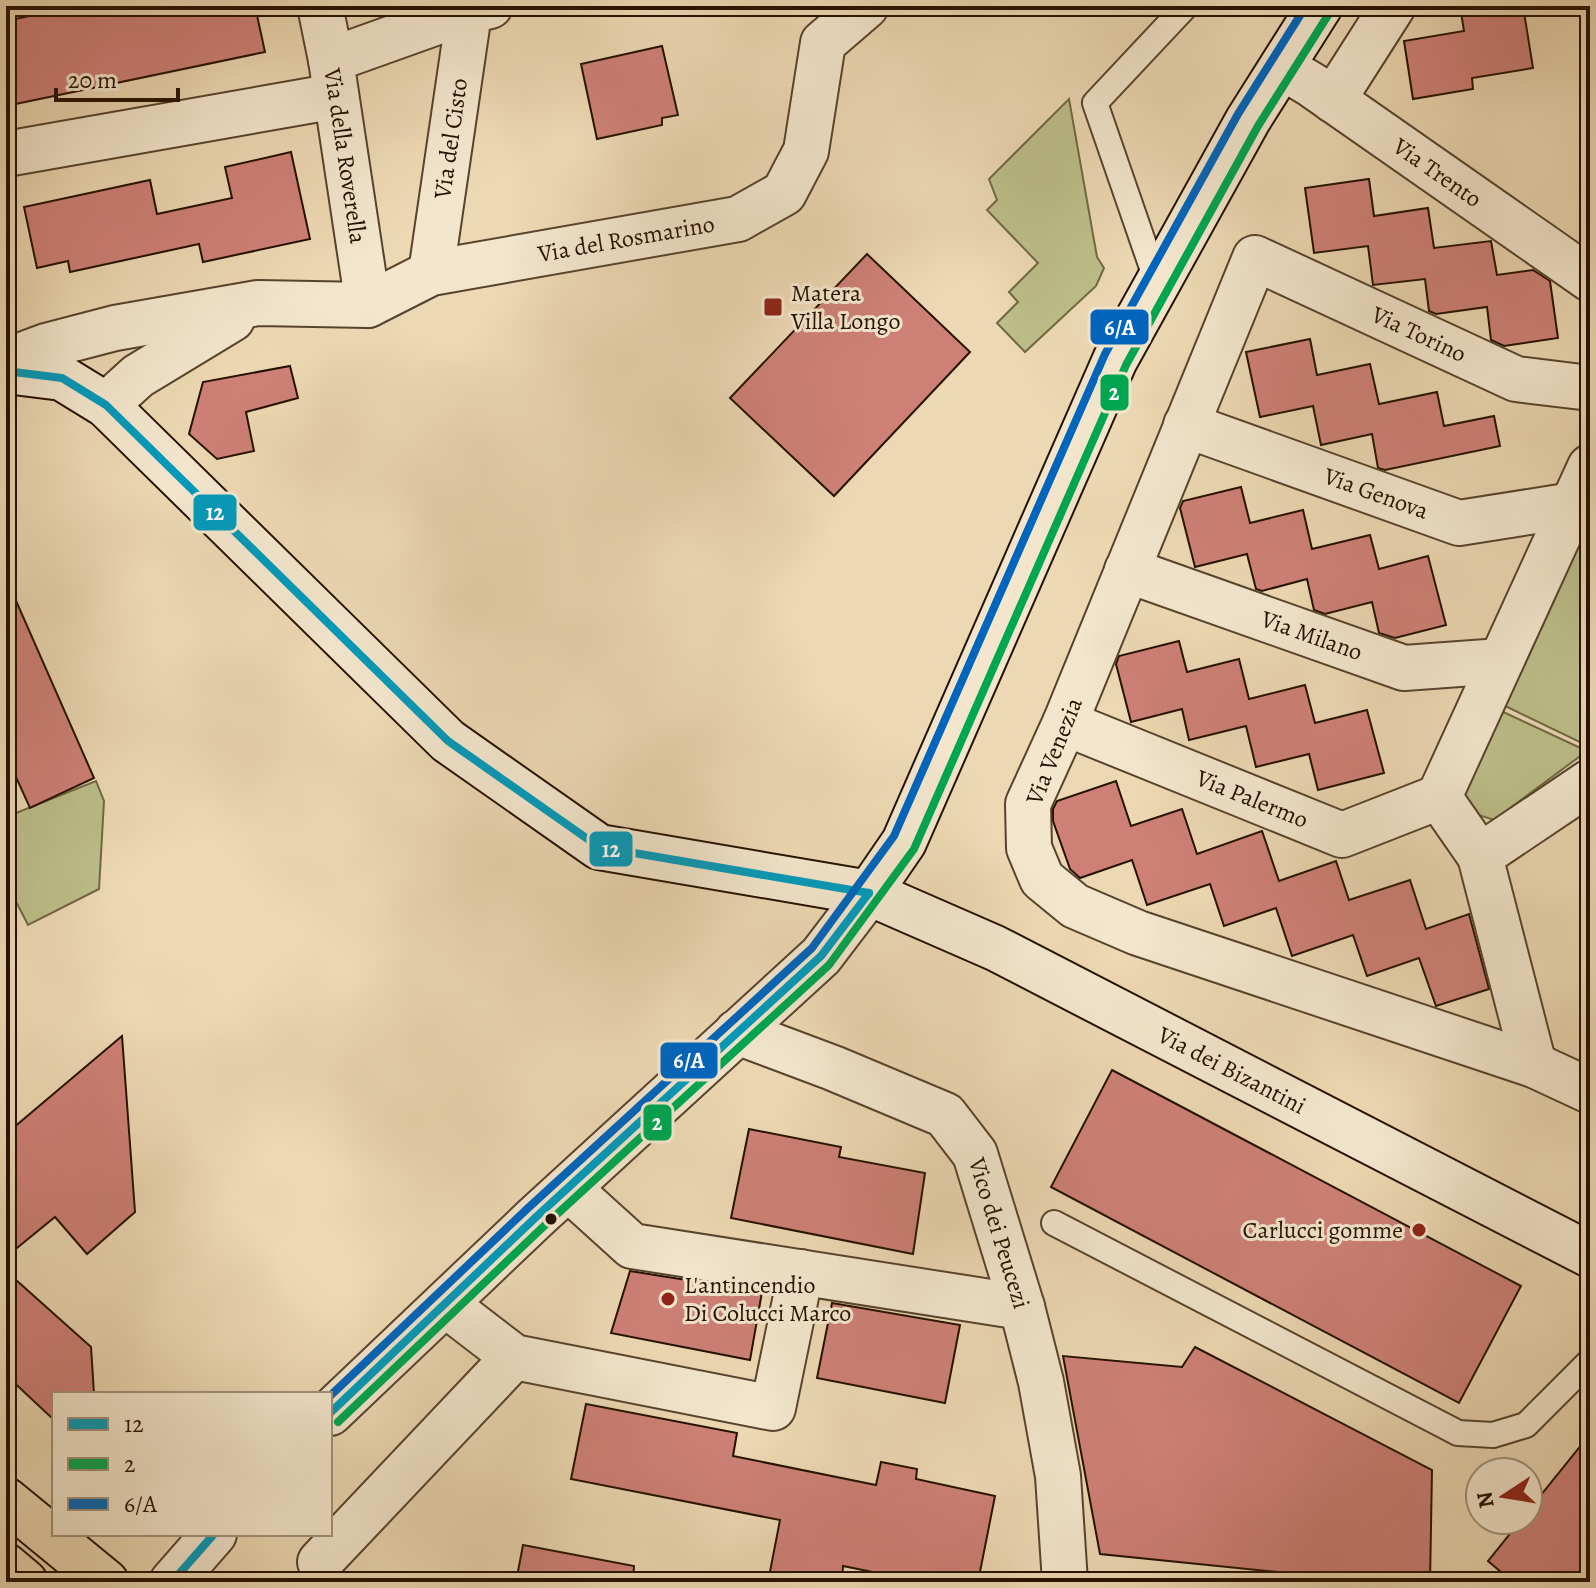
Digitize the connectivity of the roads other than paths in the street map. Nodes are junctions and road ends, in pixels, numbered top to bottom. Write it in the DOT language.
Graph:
graph roads {
  1 [pos="320,6"];
  2 [pos="866,6"];
  3 [pos="1186,6"];
  4 [pos="1320,6"];
  5 [pos="1393,6"];
  6 [pos="476,8"];
  7 [pos="1282,67"];
  8 [pos="334,78"];
  9 [pos="1333,100"];
  10 [pos="6,154"];
  11 [pos="1255,258"];
  12 [pos="431,273"];
  13 [pos="1590,279"];
  14 [pos="1157,282"];
  15 [pos="258,303"];
  16 [pos="368,305"];
  17 [pos="6,361"];
  18 [pos="6,371"];
  19 [pos="1590,388"];
  20 [pos="106,405"];
  21 [pos="1186,425"];
  22 [pos="1581,486"];
  23 [pos="1127,570"];
  24 [pos="1501,661"];
  25 [pos="1065,723"];
  26 [pos="1590,782"];
  27 [pos="1439,797"];
  28 [pos="1480,856"];
  29 [pos="869,893"];
  30 [pos="737,1032"];
  31 [pos="1534,1065"];
  32 [pos="1590,1091"];
  33 [pos="569,1189"];
  34 [pos="1054,1223"];
  35 [pos="1590,1255"];
  36 [pos="801,1272"];
  37 [pos="445,1304"];
  38 [pos="1022,1307"];
  39 [pos="514,1357"];
  40 [pos="1590,1361"];
  41 [pos="332,1411"];
  42 [pos="6,1500"];
  43 [pos="320,1562"];
  44 [pos="6,1566"];
  45 [pos="25,1582"];
  46 [pos="106,1582"];
  47 [pos="1065,1582"];
  1 -- 8 [label="street, Via della Roverella"];
  2 -- 12 [label="street, Via del Rosmarino"];
  3 -- 14 [label="lane"];
  4 -- 7 [label="street"];
  5 -- 9 [label="street"];
  6 -- 8 [label="street"];
  6 -- 12 [label="street, Via del Cisto"];
  7 -- 9 [label="street, Via Trento"];
  7 -- 14 [label="street"];
  8 -- 10 [label="street"];
  8 -- 16 [label="street, Via della Roverella"];
  9 -- 13 [label="street, Via Trento"];
  11 -- 19 [label="street, Via Torino"];
  11 -- 21 [label="street, Via Venezia"];
  12 -- 16 [label="street, Via del Rosmarino"];
  14 -- 29 [label="street"];
  15 -- 16 [label="street, Via del Rosmarino"];
  15 -- 17 [label="street, Via del Rosmarino"];
  15 -- 20 [label="street"];
  18 -- 20 [label="street, Via dei Bizantini"];
  20 -- 29 [label="street, Via dei Bizantini"];
  21 -- 22 [label="street, Via Genova"];
  21 -- 23 [label="street, Via Venezia"];
  22 -- 24 [label="street"];
  23 -- 24 [label="street, Via Milano"];
  23 -- 25 [label="street, Via Venezia"];
  24 -- 27 [label="street"];
  25 -- 27 [label="street, Via Palermo"];
  25 -- 31 [label="street, Via Venezia"];
  26 -- 28 [label="street"];
  27 -- 28 [label="street"];
  28 -- 31 [label="street"];
  29 -- 30 [label="street"];
  29 -- 35 [label="street, Via dei Bizantini"];
  30 -- 33 [label="street"];
  30 -- 38 [label="street, Vico dei Peucezi"];
  31 -- 32 [label="street, Via Venezia"];
  33 -- 36 [label="street"];
  33 -- 37 [label="street"];
  34 -- 40 [label="lane"];
  36 -- 38 [label="street"];
  36 -- 39 [label="street"];
  37 -- 39 [label="street"];
  37 -- 41 [label="street"];
  38 -- 47 [label="street, Vico dei Peucezi"];
  39 -- 43 [label="street"];
  42 -- 46 [label="highway"];
  44 -- 45 [label="highway"];
}
